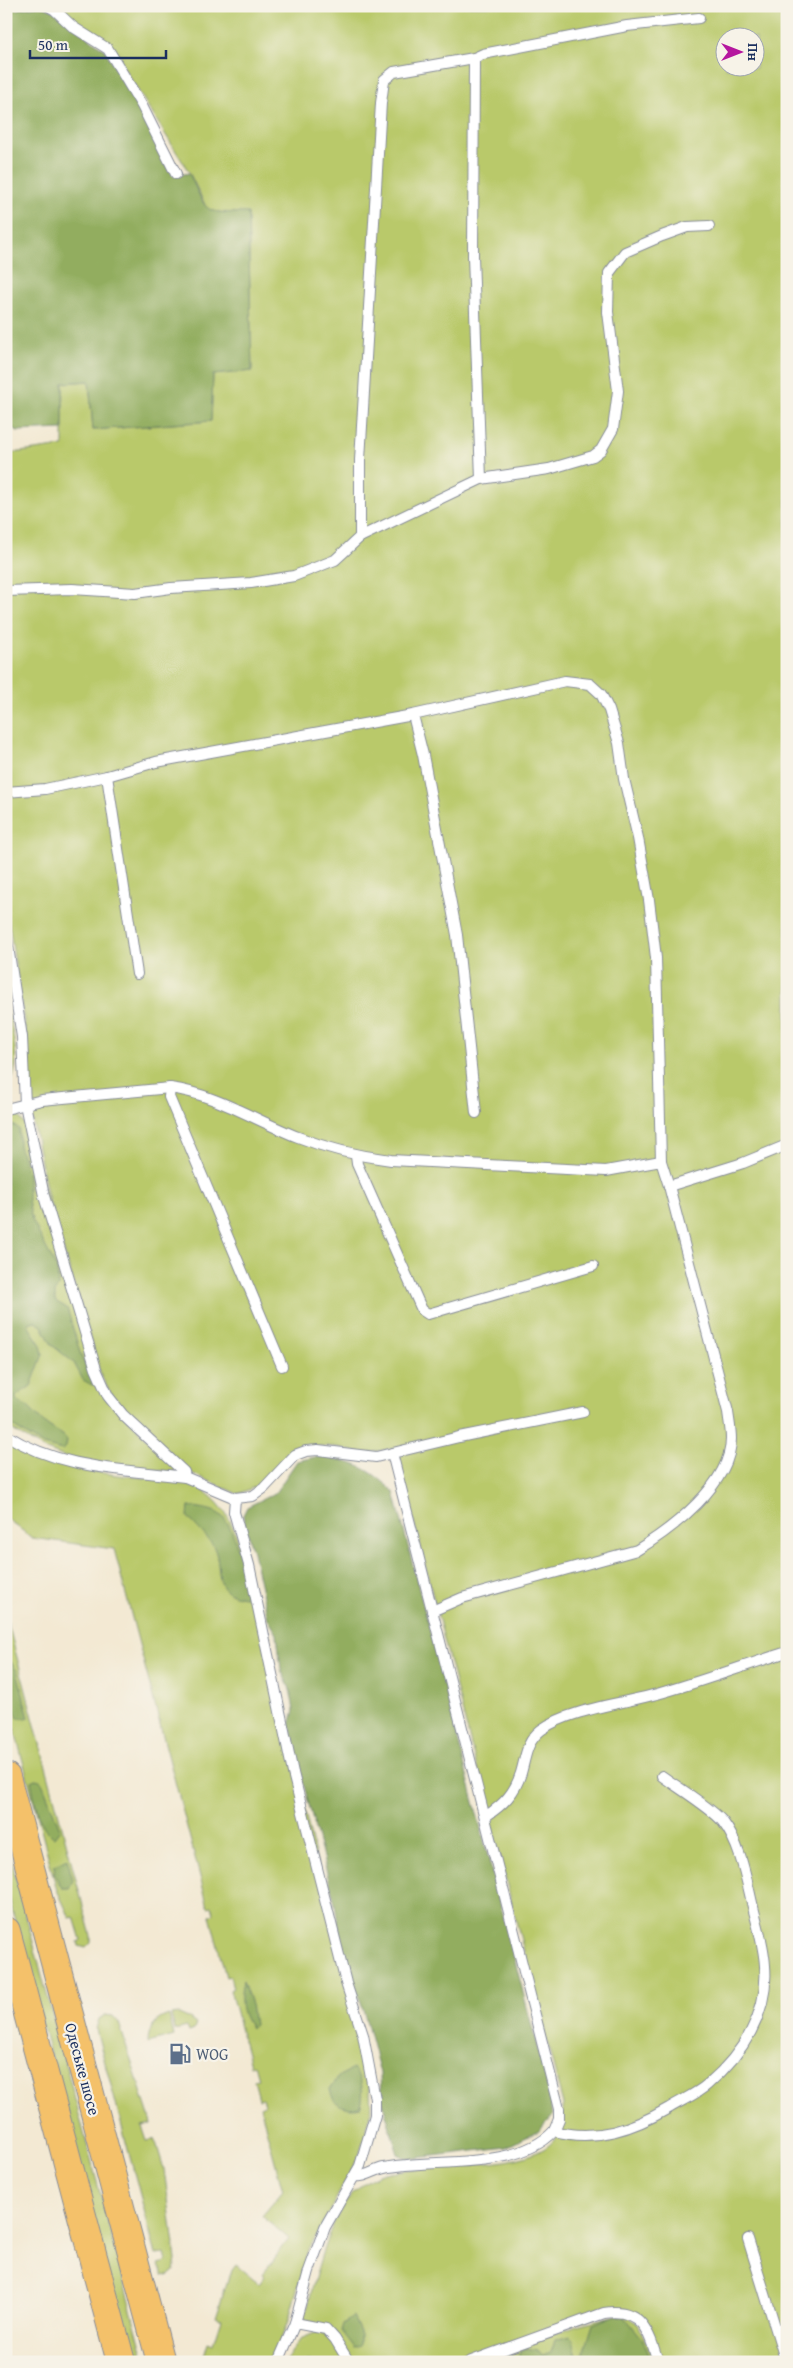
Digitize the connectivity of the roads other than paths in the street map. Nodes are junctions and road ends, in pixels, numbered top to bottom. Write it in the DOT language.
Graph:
graph roads {
  1 [pos="48,6"];
  2 [pos="699,18"];
  3 [pos="474,58"];
  4 [pos="176,174"];
  5 [pos="709,226"];
  6 [pos="481,479"];
  7 [pos="360,537"];
  8 [pos="6,591"];
  9 [pos="413,715"];
  10 [pos="107,776"];
  11 [pos="6,792"];
  12 [pos="6,934"];
  13 [pos="137,974"];
  14 [pos="170,1088"];
  15 [pos="25,1104"];
  16 [pos="6,1109"];
  17 [pos="476,1113"];
  18 [pos="787,1145"];
  19 [pos="356,1156"];
  20 [pos="661,1161"];
  21 [pos="669,1186"];
  22 [pos="593,1266"];
  23 [pos="282,1366"];
  24 [pos="583,1412"];
  25 [pos="6,1435"];
  26 [pos="392,1453"];
  27 [pos="185,1477"];
  28 [pos="235,1498"];
  29 [pos="432,1611"];
  30 [pos="787,1652"];
  31 [pos="662,1776"];
  32 [pos="6,1777"];
  33 [pos="486,1816"];
  34 [pos="6,1931"];
  35 [pos="554,2131"];
  36 [pos="355,2176"];
  37 [pos="748,2239"];
  38 [pos="295,2323"];
  39 [pos="121,2362"];
  40 [pos="161,2362"];
  41 [pos="278,2362"];
  42 [pos="349,2362"];
  43 [pos="469,2362"];
  44 [pos="658,2362"];
  45 [pos="786,2362"];
  1 -- 4 [label="lane"];
  2 -- 3 [label="lane"];
  3 -- 6 [label="lane"];
  3 -- 7 [label="lane"];
  5 -- 6 [label="lane"];
  6 -- 7 [label="lane"];
  7 -- 8 [label="lane"];
  9 -- 10 [label="lane"];
  9 -- 17 [label="lane"];
  9 -- 20 [label="lane"];
  10 -- 11 [label="lane"];
  10 -- 13 [label="lane"];
  12 -- 15 [label="lane"];
  14 -- 15 [label="lane"];
  14 -- 19 [label="lane"];
  14 -- 23 [label="lane"];
  15 -- 16 [label="lane"];
  15 -- 27 [label="lane"];
  18 -- 21 [label="lane"];
  19 -- 20 [label="lane"];
  19 -- 22 [label="lane"];
  20 -- 21 [label="lane"];
  21 -- 29 [label="lane"];
  24 -- 26 [label="lane"];
  25 -- 27 [label="lane"];
  26 -- 28 [label="lane"];
  26 -- 29 [label="lane"];
  27 -- 28 [label="lane"];
  28 -- 36 [label="lane"];
  29 -- 33 [label="lane"];
  30 -- 33 [label="lane"];
  31 -- 35 [label="lane"];
  32 -- 40 [label="highway, Одеське шосе"];
  33 -- 35 [label="lane"];
  34 -- 39 [label="highway"];
  35 -- 36 [label="lane"];
  36 -- 38 [label="lane"];
  37 -- 45 [label="lane"];
  38 -- 41 [label="lane"];
  38 -- 42 [label="lane"];
  43 -- 44 [label="lane"];
}
